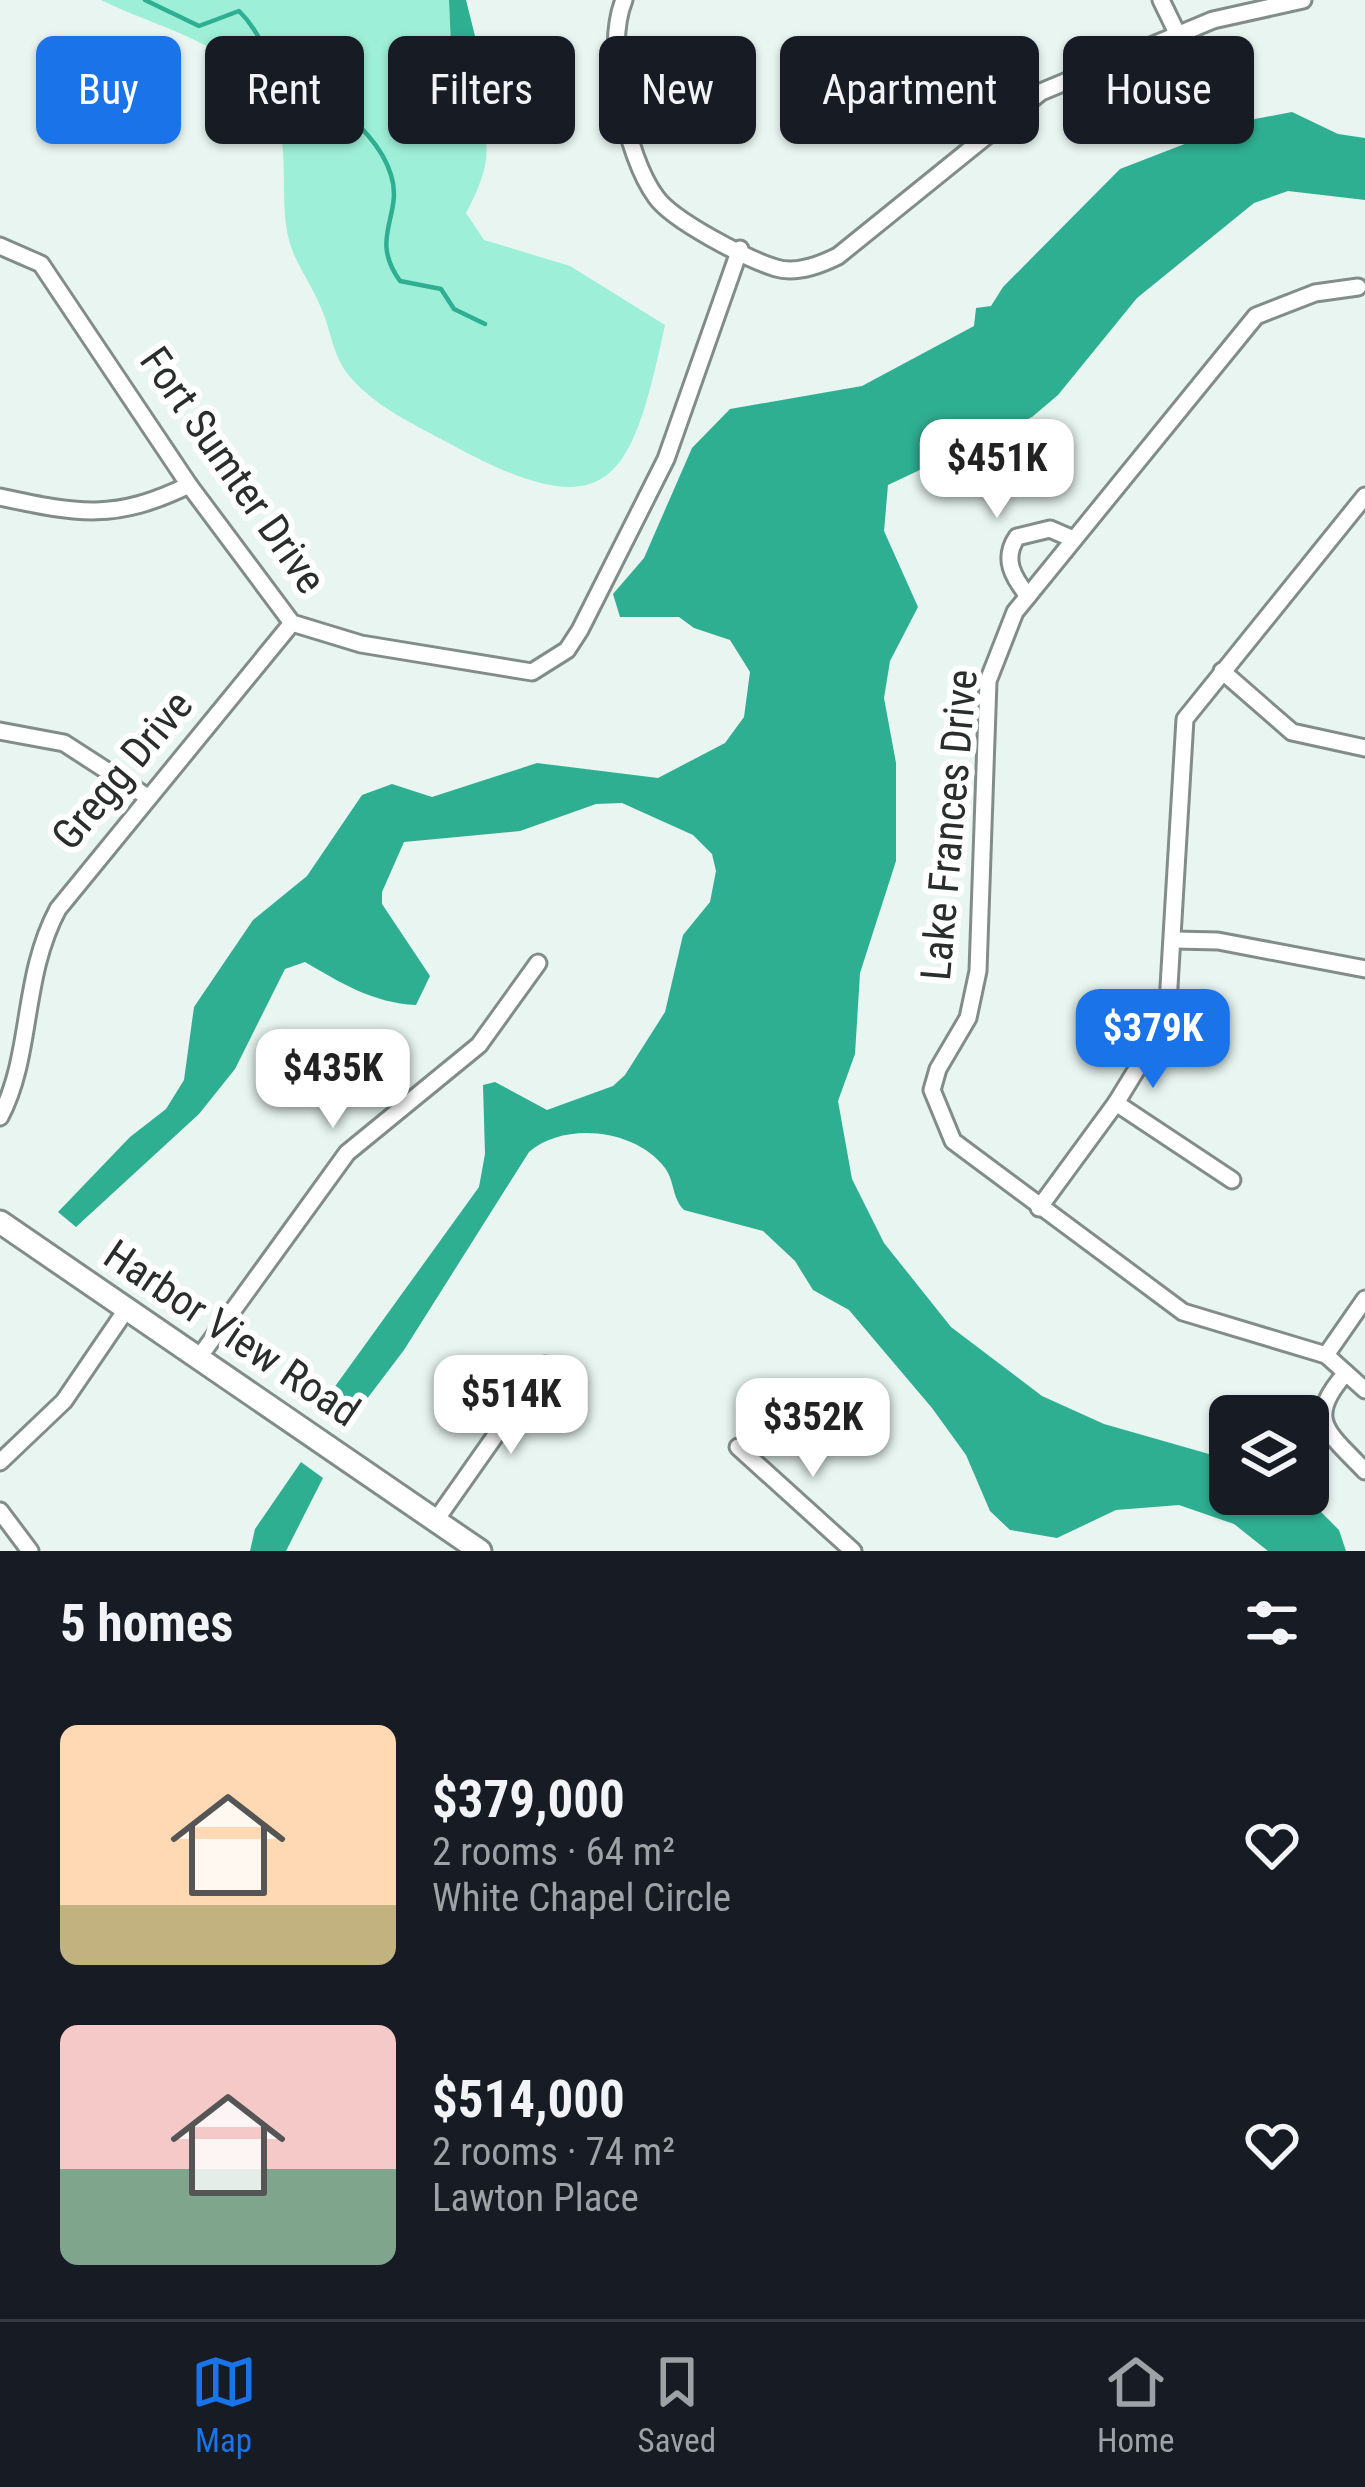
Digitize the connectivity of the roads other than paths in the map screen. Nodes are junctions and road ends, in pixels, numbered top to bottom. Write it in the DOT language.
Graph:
graph roads {
  1 [pos="624,0"];
  2 [pos="1161,0"];
  3 [pos="1303,0"];
  4 [pos="1177,33"];
  5 [pos="0,246"];
  6 [pos="740,249"];
  7 [pos="1363,286"];
  8 [pos="189,484"];
  9 [pos="1365,496"];
  10 [pos="0,497"];
  11 [pos="1072,539"];
  12 [pos="1028,596"];
  13 [pos="292,623"];
  14 [pos="1222,671"];
  15 [pos="0,731"];
  16 [pos="1365,748"];
  17 [pos="146,796"];
  18 [pos="1175,940"];
  19 [pos="538,963"];
  20 [pos="1365,969"];
  21 [pos="1116,1103"];
  22 [pos="0,1117"];
  23 [pos="1232,1180"];
  24 [pos="1040,1208"];
  25 [pos="0,1222"];
  26 [pos="1365,1299"];
  27 [pos="126,1310"];
  28 [pos="1326,1354"];
  29 [pos="200,1356"];
  30 [pos="545,1365"];
  31 [pos="1346,1373"];
  32 [pos="1365,1390"];
  33 [pos="738,1448"];
  34 [pos="0,1462"];
  35 [pos="1365,1471"];
  36 [pos="0,1511"];
  37 [pos="436,1520"];
  38 [pos="30,1551"];
  39 [pos="480,1551"];
  40 [pos="853,1551"];
  1 -- 6 [label="street"];
  2 -- 4 [label="street"];
  3 -- 4 [label="street"];
  4 -- 6 [label="street"];
  5 -- 8 [label="street, Fort Sumter Drive"];
  6 -- 13 [label="street, Fort Sumter Drive"];
  7 -- 11 [label="street, Lake Frances Drive"];
  8 -- 10 [label="street"];
  8 -- 13 [label="street, Fort Sumter Drive"];
  9 -- 14 [label="street"];
  11 -- 12 [label="street, Lake Frances Drive"];
  11 -- 12 [label="street"];
  12 -- 24 [label="street, Lake Frances Drive"];
  13 -- 17 [label="street, Gregg Drive"];
  14 -- 16 [label="street"];
  14 -- 18 [label="street"];
  15 -- 17 [label="street"];
  17 -- 22 [label="street, Gregg Drive"];
  18 -- 20 [label="street"];
  18 -- 21 [label="street"];
  19 -- 29 [label="street"];
  21 -- 23 [label="street"];
  21 -- 24 [label="street"];
  24 -- 28 [label="street, Lake Frances Drive"];
  25 -- 27 [label="main road, Harbor View Road"];
  26 -- 28 [label="street"];
  27 -- 29 [label="main road, Harbor View Road"];
  27 -- 34 [label="street"];
  28 -- 31 [label="street, Lake Frances Drive"];
  29 -- 37 [label="main road, Harbor View Road"];
  30 -- 37 [label="street"];
  31 -- 32 [label="street, Lake Frances Drive"];
  31 -- 35 [label="street"];
  33 -- 40 [label="street"];
  36 -- 38 [label="street"];
  37 -- 39 [label="main road, Harbor View Road"];
}
